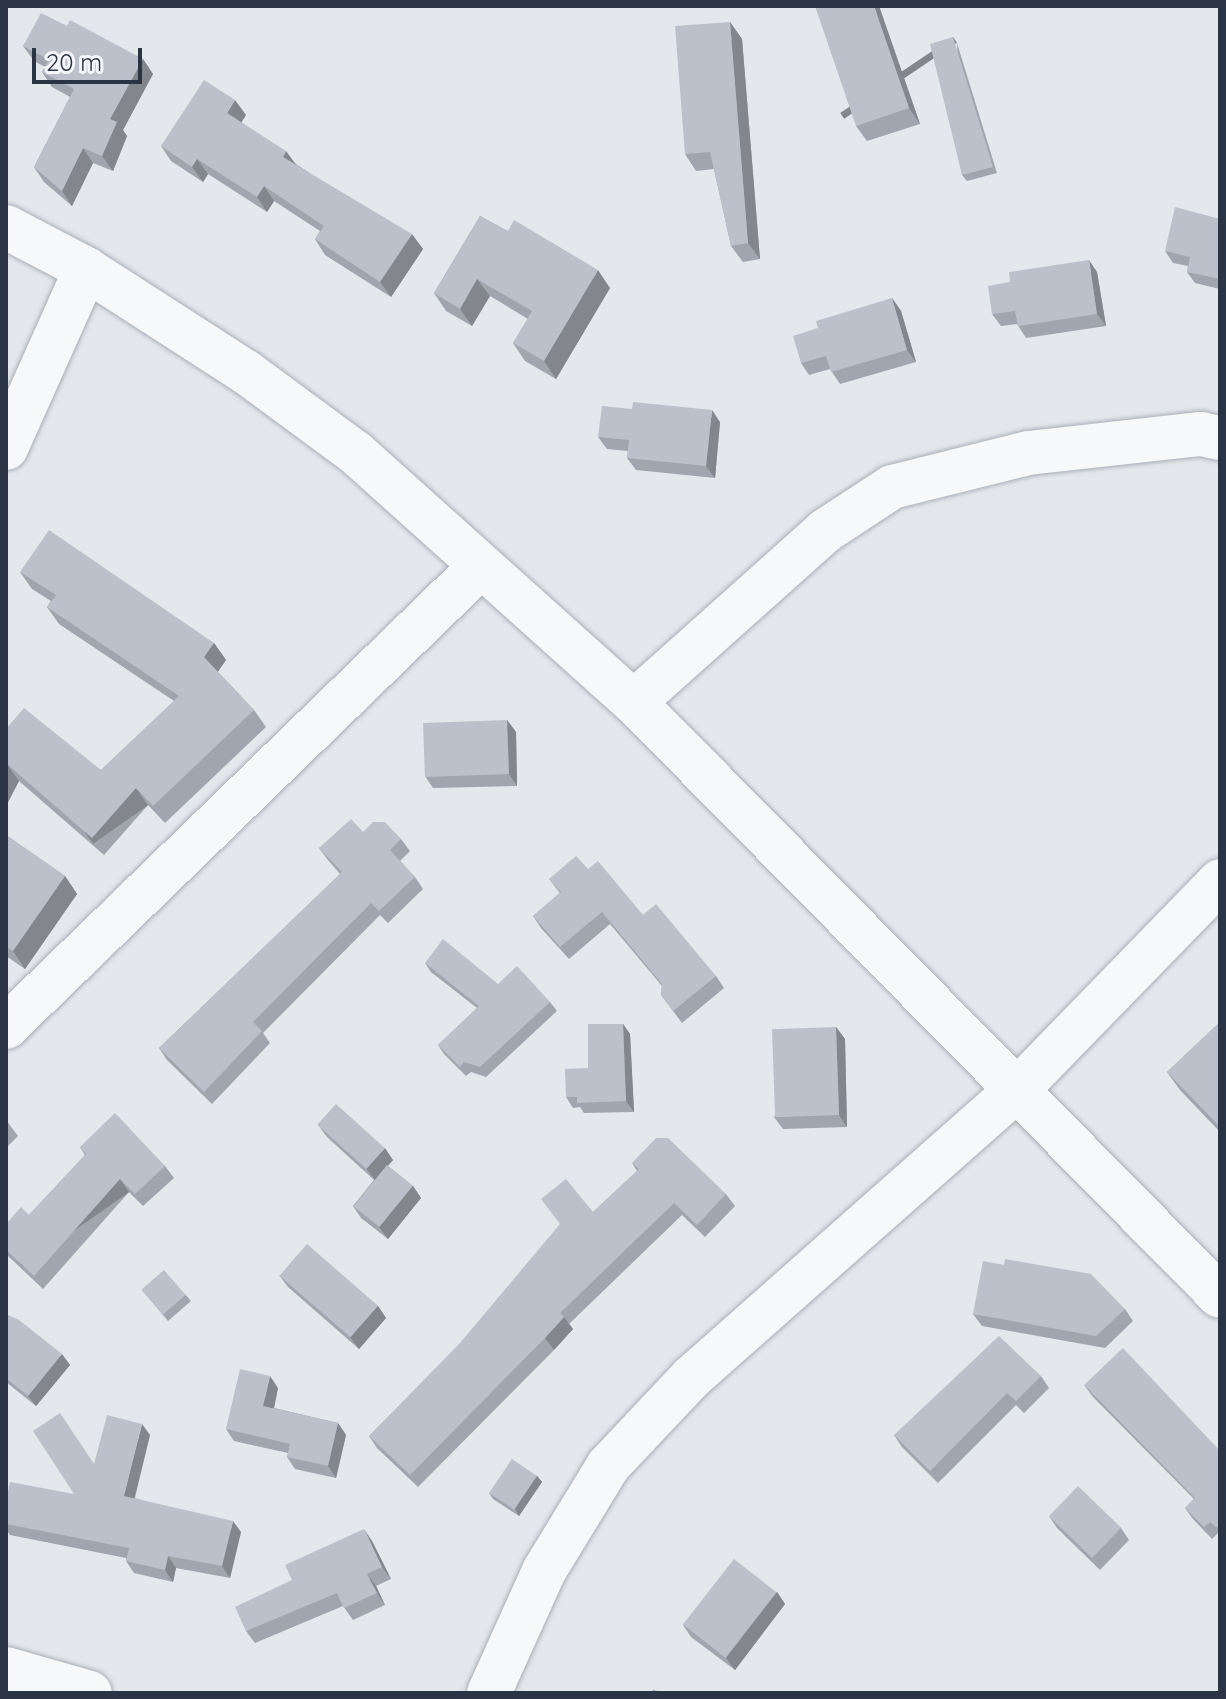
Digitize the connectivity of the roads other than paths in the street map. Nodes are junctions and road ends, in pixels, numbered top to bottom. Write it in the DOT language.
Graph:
graph roads {
  1 [pos="6,227"];
  2 [pos="86,269"];
  3 [pos="1220,438"];
  4 [pos="6,448"];
  5 [pos="480,567"];
  6 [pos="634,702"];
  7 [pos="1220,881"];
  8 [pos="6,1027"];
  9 [pos="1018,1089"];
  10 [pos="1220,1296"];
  11 [pos="6,1669"];
  12 [pos="90,1693"];
  13 [pos="489,1693"];
  1 -- 2 [label="street"];
  2 -- 4 [label="street"];
  2 -- 5 [label="street"];
  3 -- 6 [label="street"];
  5 -- 6 [label="street"];
  5 -- 8 [label="street"];
  6 -- 9 [label="street"];
  7 -- 9 [label="street"];
  9 -- 10 [label="street"];
  9 -- 13 [label="street"];
  11 -- 12 [label="street"];
}
